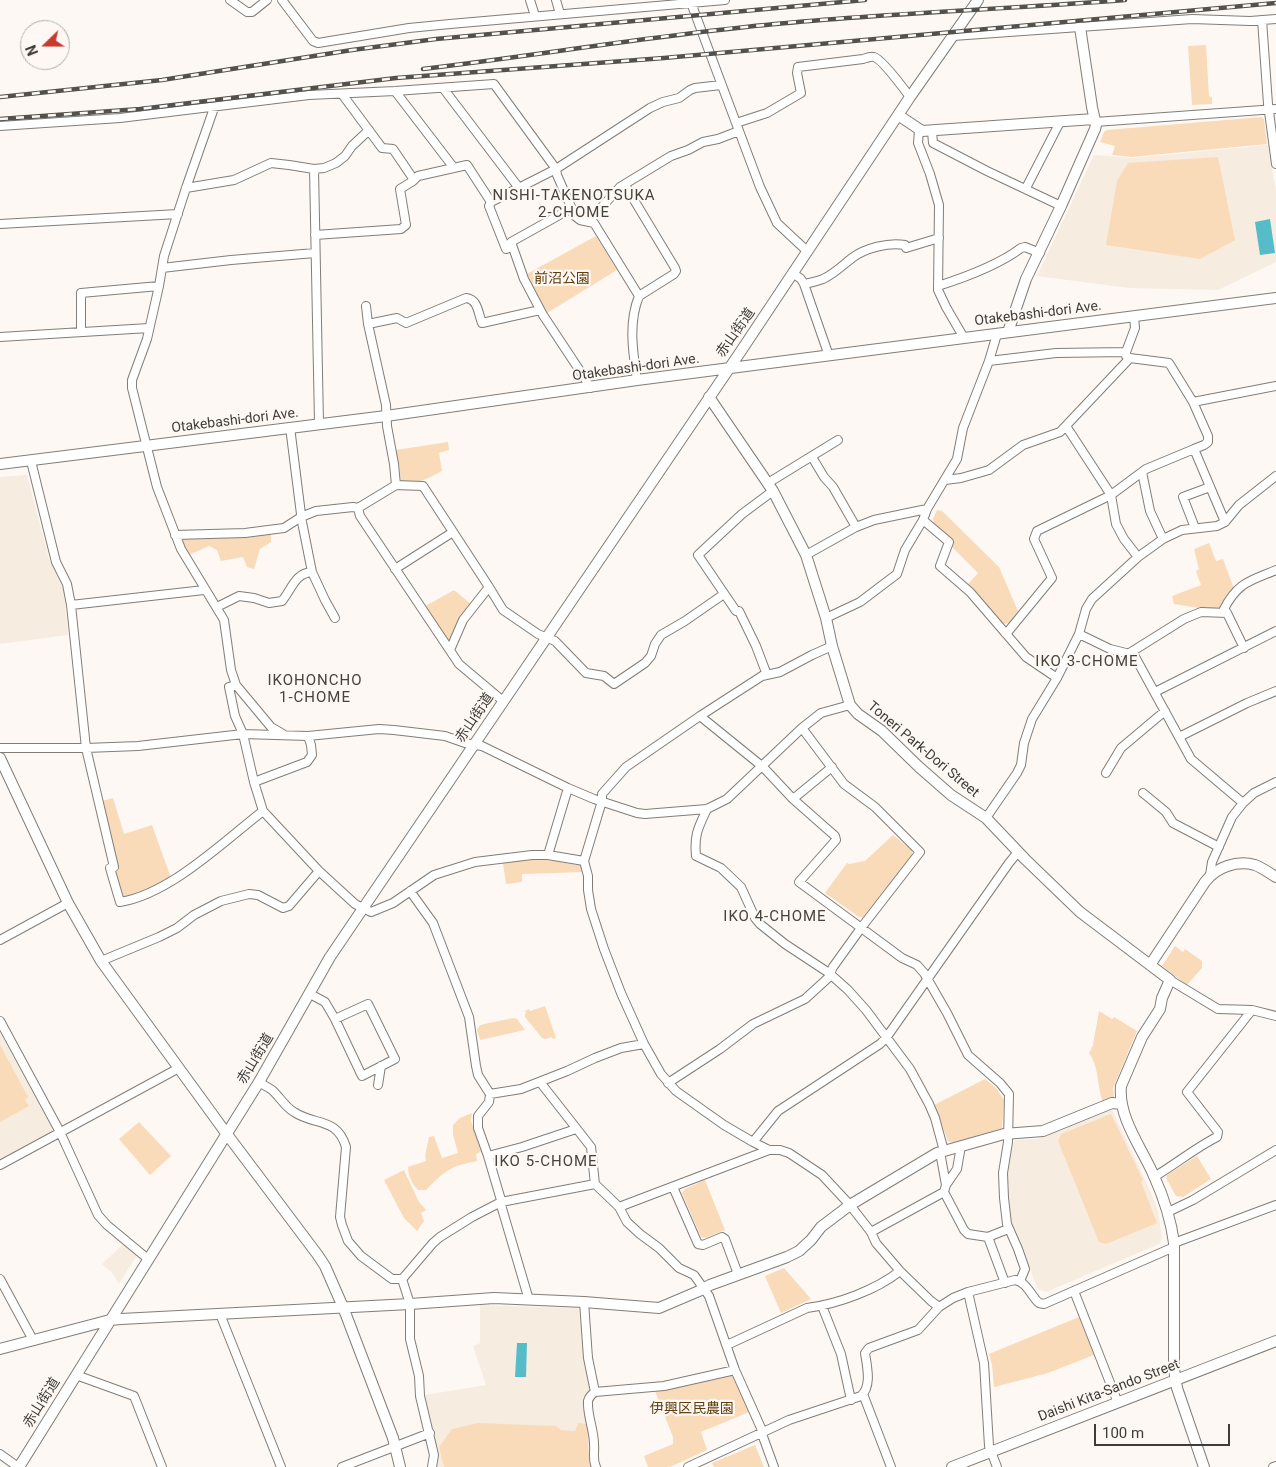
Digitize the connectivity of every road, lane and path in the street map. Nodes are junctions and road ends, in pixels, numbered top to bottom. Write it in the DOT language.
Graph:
graph roads {
  1 [pos="230,0"];
  2 [pos="267,0"];
  3 [pos="282,0"];
  4 [pos="530,0"];
  5 [pos="556,0"];
  6 [pos="622,0"];
  7 [pos="725,0"];
  8 [pos="978,0"];
  9 [pos="691,1"];
  10 [pos="624,8"];
  11 [pos="560,14"];
  12 [pos="535,16"];
  13 [pos="1276,19"];
  14 [pos="1262,20"];
  15 [pos="1080,28"];
  16 [pos="953,36"];
  17 [pos="721,85"];
  18 [pos="443,88"];
  19 [pos="395,92"];
  20 [pos="342,94"];
  21 [pos="910,96"];
  22 [pos="214,108"];
  23 [pos="1272,109"];
  24 [pos="898,115"];
  25 [pos="1094,120"];
  26 [pos="1060,122"];
  27 [pos="0,126"];
  28 [pos="738,127"];
  29 [pos="369,130"];
  30 [pos="919,130"];
  31 [pos="932,131"];
  32 [pos="1276,164"];
  33 [pos="454,168"];
  34 [pos="314,169"];
  35 [pos="556,169"];
  36 [pos="414,180"];
  37 [pos="625,185"];
  38 [pos="186,188"];
  39 [pos="519,188"];
  40 [pos="1026,188"];
  41 [pos="491,202"];
  42 [pos="1061,206"];
  43 [pos="572,208"];
  44 [pos="178,214"];
  45 [pos="589,221"];
  46 [pos="0,224"];
  47 [pos="315,235"];
  48 [pos="939,238"];
  49 [pos="512,246"];
  50 [pos="807,251"];
  51 [pos="315,253"];
  52 [pos="1040,253"];
  53 [pos="162,268"];
  54 [pos="793,273"];
  55 [pos="804,284"];
  56 [pos="160,286"];
  57 [pos="938,286"];
  58 [pos="639,296"];
  59 [pos="1276,298"];
  60 [pos="366,306"];
  61 [pos="540,310"];
  62 [pos="1134,316"];
  63 [pos="368,324"];
  64 [pos="149,328"];
  65 [pos="81,332"];
  66 [pos="1008,332"];
  67 [pos="997,334"];
  68 [pos="0,337"];
  69 [pos="964,338"];
  70 [pos="1128,355"];
  71 [pos="829,356"];
  72 [pos="989,361"];
  73 [pos="727,370"];
  74 [pos="637,380"];
  75 [pos="1276,386"];
  76 [pos="590,388"];
  77 [pos="709,397"];
  78 [pos="1193,402"];
  79 [pos="386,416"];
  80 [pos="319,423"];
  81 [pos="1066,426"];
  82 [pos="290,428"];
  83 [pos="838,440"];
  84 [pos="147,446"];
  85 [pos="1194,449"];
  86 [pos="812,457"];
  87 [pos="30,461"];
  88 [pos="0,464"];
  89 [pos="1142,472"];
  90 [pos="1276,476"];
  91 [pos="945,480"];
  92 [pos="396,485"];
  93 [pos="771,487"];
  94 [pos="1210,487"];
  95 [pos="1111,495"];
  96 [pos="358,508"];
  97 [pos="927,509"];
  98 [pos="301,517"];
  99 [pos="923,520"];
  100 [pos="1225,522"];
  101 [pos="856,527"];
  102 [pos="1195,528"];
  103 [pos="453,532"];
  104 [pos="176,535"];
  105 [pos="1163,539"];
  106 [pos="806,555"];
  107 [pos="1138,557"];
  108 [pos="395,569"];
  109 [pos="1276,570"];
  110 [pos="312,572"];
  111 [pos="489,587"];
  112 [pos="204,590"];
  113 [pos="724,594"];
  114 [pos="71,605"];
  115 [pos="217,607"];
  116 [pos="1227,613"];
  117 [pos="336,618"];
  118 [pos="826,618"];
  119 [pos="1276,631"];
  120 [pos="1006,634"];
  121 [pos="1079,634"];
  122 [pos="546,637"];
  123 [pos="832,646"];
  124 [pos="1244,648"];
  125 [pos="450,650"];
  126 [pos="1128,654"];
  127 [pos="767,675"];
  128 [pos="1057,678"];
  129 [pos="236,684"];
  130 [pos="1276,691"];
  131 [pos="1155,692"];
  132 [pos="503,701"];
  133 [pos="850,705"];
  134 [pos="1165,711"];
  135 [pos="700,716"];
  136 [pos="802,728"];
  137 [pos="242,734"];
  138 [pos="285,735"];
  139 [pos="308,736"];
  140 [pos="1180,737"];
  141 [pos="474,744"];
  142 [pos="0,748"];
  143 [pos="86,748"];
  144 [pos="0,758"];
  145 [pos="763,767"];
  146 [pos="832,767"];
  147 [pos="1106,773"];
  148 [pos="254,782"];
  149 [pos="1276,782"];
  150 [pos="568,788"];
  151 [pos="1143,793"];
  152 [pos="793,799"];
  153 [pos="602,801"];
  154 [pos="1243,803"];
  155 [pos="707,810"];
  156 [pos="262,811"];
  157 [pos="986,818"];
  158 [pos="1219,847"];
  159 [pos="1018,852"];
  160 [pos="548,855"];
  161 [pos="584,861"];
  162 [pos="319,871"];
  163 [pos="1210,876"];
  164 [pos="1276,878"];
  165 [pos="410,891"];
  166 [pos="68,903"];
  167 [pos="363,909"];
  168 [pos="861,928"];
  169 [pos="0,940"];
  170 [pos="101,961"];
  171 [pos="1150,965"];
  172 [pos="829,973"];
  173 [pos="927,979"];
  174 [pos="1170,980"];
  175 [pos="310,994"];
  176 [pos="1252,1010"];
  177 [pos="1276,1016"];
  178 [pos="335,1020"];
  179 [pos="0,1021"];
  180 [pos="886,1038"];
  181 [pos="644,1044"];
  182 [pos="381,1066"];
  183 [pos="179,1068"];
  184 [pos="259,1082"];
  185 [pos="540,1082"];
  186 [pos="668,1083"];
  187 [pos="378,1085"];
  188 [pos="490,1094"];
  189 [pos="1122,1104"];
  190 [pos="576,1129"];
  191 [pos="60,1132"];
  192 [pos="226,1133"];
  193 [pos="1008,1134"];
  194 [pos="753,1142"];
  195 [pos="961,1146"];
  196 [pos="769,1150"];
  197 [pos="1276,1150"];
  198 [pos="942,1151"];
  199 [pos="488,1156"];
  200 [pos="0,1165"];
  201 [pos="1154,1177"];
  202 [pos="595,1184"];
  203 [pos="674,1187"];
  204 [pos="945,1188"];
  205 [pos="501,1202"];
  206 [pos="850,1205"];
  207 [pos="1276,1205"];
  208 [pos="619,1208"];
  209 [pos="1168,1212"];
  210 [pos="1008,1229"];
  211 [pos="871,1232"];
  212 [pos="988,1238"];
  213 [pos="1174,1245"];
  214 [pos="148,1259"];
  215 [pos="900,1271"];
  216 [pos="738,1274"];
  217 [pos="0,1279"];
  218 [pos="402,1279"];
  219 [pos="1020,1281"];
  220 [pos="1004,1283"];
  221 [pos="704,1288"];
  222 [pos="1074,1291"];
  223 [pos="968,1292"];
  224 [pos="529,1300"];
  225 [pos="584,1302"];
  226 [pos="410,1304"];
  227 [pos="822,1306"];
  228 [pos="343,1307"];
  229 [pos="939,1307"];
  230 [pos="220,1314"];
  231 [pos="110,1320"];
  232 [pos="34,1340"];
  233 [pos="1276,1341"];
  234 [pos="727,1345"];
  235 [pos="0,1349"];
  236 [pos="735,1370"];
  237 [pos="76,1375"];
  238 [pos="1175,1380"];
  239 [pos="595,1392"];
  240 [pos="863,1394"];
  241 [pos="851,1400"];
  242 [pos="1118,1403"];
  243 [pos="430,1433"];
  244 [pos="762,1434"];
  245 [pos="394,1447"];
  246 [pos="991,1452"];
  247 [pos="0,1454"];
  248 [pos="18,1467"];
  249 [pos="162,1467"];
  250 [pos="281,1467"];
  251 [pos="342,1467"];
  252 [pos="400,1467"];
  253 [pos="432,1467"];
  254 [pos="596,1467"];
  255 [pos="688,1467"];
  256 [pos="774,1467"];
  257 [pos="891,1467"];
  258 [pos="952,1467"];
  259 [pos="996,1467"];
  260 [pos="1204,1467"];
  1 -- 2 [label="street"];
  3 -- 12 [label="street"];
  4 -- 12 [label="street"];
  5 -- 11 [label="street"];
  6 -- 10 [label="street"];
  7 -- 9 [label="street"];
  8 -- 16 [label="street, 赤山街道"];
  9 -- 10 [label="street"];
  9 -- 17 [label="street"];
  10 -- 11 [label="street"];
  11 -- 12 [label="street"];
  13 -- 14 [label="street"];
  14 -- 15 [label="street"];
  14 -- 23 [label="street"];
  15 -- 16 [label="street"];
  15 -- 25 [label="street"];
  16 -- 21 [label="street, 赤山街道"];
  17 -- 28 [label="street"];
  17 -- 35 [label="street"];
  18 -- 19 [label="street"];
  18 -- 35 [label="street"];
  18 -- 39 [label="street"];
  19 -- 20 [label="street"];
  19 -- 33 [label="street"];
  20 -- 22 [label="street"];
  20 -- 29 [label="street"];
  21 -- 24 [label="street, 赤山街道"];
  21 -- 28 [label="street"];
  22 -- 27 [label="street"];
  22 -- 38 [label="street"];
  23 -- 25 [label="street"];
  23 -- 32 [label="street"];
  24 -- 30 [label="street"];
  24 -- 50 [label="street, 赤山街道"];
  25 -- 26 [label="street"];
  25 -- 42 [label="street"];
  26 -- 31 [label="street"];
  26 -- 40 [label="street"];
  28 -- 37 [label="street"];
  28 -- 50 [label="street"];
  29 -- 34 [label="street"];
  29 -- 36 [label="street"];
  30 -- 31 [label="street"];
  30 -- 48 [label="street"];
  31 -- 40 [label="street"];
  33 -- 36 [label="street"];
  33 -- 41 [label="street"];
  34 -- 38 [label="street"];
  34 -- 47 [label="street"];
  35 -- 39 [label="street"];
  35 -- 43 [label="street"];
  36 -- 47 [label="street"];
  37 -- 45 [label="street"];
  37 -- 58 [label="street"];
  38 -- 44 [label="street"];
  39 -- 41 [label="street"];
  40 -- 42 [label="street"];
  41 -- 49 [label="street"];
  42 -- 52 [label="street"];
  43 -- 45 [label="street"];
  43 -- 49 [label="street"];
  44 -- 46 [label="street"];
  44 -- 53 [label="street"];
  45 -- 58 [label="street"];
  47 -- 51 [label="street"];
  48 -- 55 [label="street"];
  48 -- 57 [label="street"];
  49 -- 61 [label="street"];
  50 -- 54 [label="street, 赤山街道"];
  51 -- 53 [label="street"];
  51 -- 80 [label="street"];
  52 -- 57 [label="street"];
  52 -- 66 [label="street"];
  53 -- 56 [label="street"];
  54 -- 55 [label="street"];
  54 -- 73 [label="street, 赤山街道"];
  55 -- 71 [label="street"];
  56 -- 64 [label="street"];
  56 -- 65 [label="street"];
  57 -- 69 [label="street"];
  58 -- 74 [label="street"];
  59 -- 62 [label="street, Otakebashi-dori Ave."];
  60 -- 63 [label="street"];
  61 -- 63 [label="street"];
  61 -- 76 [label="street"];
  62 -- 66 [label="street, Otakebashi-dori Ave."];
  62 -- 70 [label="street"];
  63 -- 79 [label="street"];
  64 -- 65 [label="street"];
  64 -- 84 [label="street"];
  65 -- 68 [label="street"];
  66 -- 67 [label="street, Otakebashi-dori Ave."];
  67 -- 69 [label="street, Otakebashi-dori Ave."];
  67 -- 72 [label="street"];
  69 -- 71 [label="street, Otakebashi-dori Ave."];
  70 -- 72 [label="street"];
  70 -- 78 [label="street"];
  70 -- 81 [label="street"];
  71 -- 73 [label="street, Otakebashi-dori Ave."];
  72 -- 91 [label="street"];
  73 -- 74 [label="street, Otakebashi-dori Ave."];
  73 -- 77 [label="street, 赤山街道"];
  74 -- 76 [label="street, Otakebashi-dori Ave."];
  75 -- 78 [label="street"];
  76 -- 79 [label="street, Otakebashi-dori Ave."];
  77 -- 93 [label="street, Toneri Park-Dori Street"];
  77 -- 122 [label="street, 赤山街道"];
  78 -- 85 [label="street"];
  79 -- 80 [label="street, Otakebashi-dori Ave."];
  79 -- 92 [label="street"];
  80 -- 82 [label="street, Otakebashi-dori Ave."];
  81 -- 91 [label="street"];
  81 -- 95 [label="street"];
  82 -- 84 [label="street, Otakebashi-dori Ave."];
  82 -- 98 [label="street"];
  83 -- 86 [label="street"];
  84 -- 87 [label="street, Otakebashi-dori Ave."];
  84 -- 104 [label="street"];
  85 -- 89 [label="street"];
  85 -- 94 [label="street"];
  86 -- 93 [label="street"];
  86 -- 101 [label="street"];
  87 -- 88 [label="street, Otakebashi-dori Ave."];
  87 -- 114 [label="street"];
  89 -- 95 [label="street"];
  89 -- 105 [label="street"];
  90 -- 100 [label="street"];
  91 -- 97 [label="street"];
  92 -- 96 [label="street"];
  92 -- 103 [label="street"];
  93 -- 106 [label="street, Toneri Park-Dori Street"];
  93 -- 113 [label="street"];
  94 -- 100 [label="street"];
  94 -- 102 [label="street"];
  95 -- 107 [label="street"];
  95 -- 120 [label="street"];
  96 -- 98 [label="street"];
  96 -- 108 [label="street"];
  97 -- 99 [label="street"];
  97 -- 101 [label="street"];
  98 -- 104 [label="street"];
  98 -- 110 [label="street"];
  99 -- 118 [label="street"];
  99 -- 120 [label="street"];
  100 -- 102 [label="street"];
  101 -- 106 [label="street"];
  102 -- 105 [label="street"];
  103 -- 108 [label="street"];
  103 -- 111 [label="street"];
  104 -- 112 [label="street"];
  105 -- 107 [label="street"];
  106 -- 118 [label="street, Toneri Park-Dori Street"];
  107 -- 121 [label="street"];
  108 -- 125 [label="street"];
  109 -- 116 [label="street"];
  110 -- 115 [label="street"];
  110 -- 117 [label="street"];
  111 -- 122 [label="street"];
  111 -- 125 [label="street"];
  112 -- 114 [label="street"];
  112 -- 115 [label="street"];
  113 -- 122 [label="street"];
  113 -- 127 [label="street"];
  114 -- 143 [label="street"];
  115 -- 129 [label="street"];
  116 -- 124 [label="street"];
  116 -- 126 [label="street"];
  118 -- 123 [label="street, Toneri Park-Dori Street"];
  119 -- 124 [label="street"];
  120 -- 128 [label="street"];
  121 -- 126 [label="street"];
  121 -- 128 [label="street"];
  122 -- 132 [label="street, 赤山街道"];
  123 -- 127 [label="street"];
  123 -- 133 [label="street, Toneri Park-Dori Street"];
  124 -- 131 [label="street"];
  125 -- 132 [label="street"];
  126 -- 131 [label="street"];
  127 -- 135 [label="street"];
  128 -- 157 [label="street"];
  129 -- 137 [label="street"];
  129 -- 138 [label="street"];
  130 -- 140 [label="street"];
  131 -- 134 [label="street"];
  132 -- 141 [label="street, 赤山街道"];
  133 -- 136 [label="street"];
  133 -- 157 [label="street, Toneri Park-Dori Street"];
  134 -- 140 [label="street"];
  134 -- 147 [label="street"];
  135 -- 145 [label="street"];
  135 -- 153 [label="street"];
  136 -- 145 [label="street"];
  136 -- 146 [label="street"];
  137 -- 138 [label="street"];
  137 -- 143 [label="street"];
  137 -- 148 [label="street"];
  138 -- 139 [label="street"];
  139 -- 141 [label="street"];
  139 -- 148 [label="street"];
  140 -- 154 [label="street"];
  141 -- 150 [label="street"];
  141 -- 167 [label="street, 赤山街道"];
  142 -- 143 [label="street"];
  143 -- 156 [label="street"];
  144 -- 166 [label="street"];
  145 -- 152 [label="street"];
  145 -- 155 [label="street"];
  146 -- 152 [label="street"];
  146 -- 168 [label="street"];
  148 -- 156 [label="street"];
  149 -- 154 [label="street"];
  150 -- 153 [label="street"];
  150 -- 160 [label="street"];
  151 -- 158 [label="street"];
  152 -- 168 [label="street"];
  153 -- 155 [label="street"];
  153 -- 161 [label="street"];
  154 -- 158 [label="street"];
  155 -- 172 [label="street"];
  156 -- 162 [label="street"];
  157 -- 159 [label="street, Toneri Park-Dori Street"];
  158 -- 163 [label="street"];
  159 -- 171 [label="street, Toneri Park-Dori Street"];
  159 -- 173 [label="street"];
  160 -- 161 [label="street"];
  160 -- 165 [label="street"];
  161 -- 181 [label="street"];
  162 -- 167 [label="street"];
  162 -- 170 [label="street"];
  163 -- 164 [label="street"];
  163 -- 171 [label="street"];
  165 -- 167 [label="street"];
  165 -- 188 [label="street"];
  166 -- 169 [label="street"];
  166 -- 170 [label="street"];
  167 -- 175 [label="street, 赤山街道"];
  168 -- 172 [label="street"];
  168 -- 173 [label="street"];
  170 -- 183 [label="street"];
  171 -- 174 [label="street, Toneri Park-Dori Street"];
  172 -- 180 [label="street"];
  172 -- 186 [label="street"];
  173 -- 180 [label="street"];
  173 -- 193 [label="street"];
  174 -- 176 [label="street"];
  174 -- 189 [label="street"];
  175 -- 178 [label="street"];
  175 -- 184 [label="street, 赤山街道"];
  176 -- 177 [label="street"];
  176 -- 201 [label="street"];
  178 -- 182 [label="street"];
  178 -- 182 [label="street"];
  179 -- 191 [label="street"];
  180 -- 194 [label="street"];
  180 -- 198 [label="street"];
  181 -- 185 [label="street"];
  181 -- 186 [label="street"];
  182 -- 187 [label="street"];
  183 -- 191 [label="street"];
  183 -- 192 [label="street"];
  184 -- 192 [label="street, 赤山街道"];
  184 -- 218 [label="street"];
  185 -- 188 [label="street"];
  185 -- 190 [label="street"];
  186 -- 194 [label="street"];
  188 -- 199 [label="street"];
  189 -- 193 [label="street"];
  189 -- 201 [label="street"];
  190 -- 199 [label="street"];
  190 -- 202 [label="street"];
  191 -- 200 [label="street"];
  191 -- 214 [label="street"];
  192 -- 214 [label="street, 赤山街道"];
  192 -- 228 [label="street"];
  193 -- 195 [label="street"];
  193 -- 210 [label="street"];
  194 -- 196 [label="street"];
  195 -- 198 [label="street"];
  195 -- 204 [label="street"];
  196 -- 203 [label="street"];
  196 -- 206 [label="street"];
  197 -- 209 [label="street"];
  198 -- 204 [label="street"];
  198 -- 206 [label="street"];
  199 -- 205 [label="street"];
  201 -- 209 [label="street"];
  202 -- 205 [label="street"];
  202 -- 208 [label="street"];
  203 -- 208 [label="street"];
  203 -- 216 [label="street"];
  204 -- 211 [label="street"];
  204 -- 212 [label="street"];
  205 -- 218 [label="street"];
  205 -- 224 [label="street"];
  206 -- 211 [label="street"];
  206 -- 216 [label="street"];
  207 -- 213 [label="street"];
  208 -- 221 [label="street"];
  209 -- 213 [label="street"];
  210 -- 212 [label="street"];
  210 -- 219 [label="street"];
  211 -- 215 [label="street"];
  212 -- 220 [label="street"];
  213 -- 222 [label="street"];
  213 -- 238 [label="street"];
  214 -- 231 [label="street, 赤山街道"];
  215 -- 227 [label="street"];
  215 -- 229 [label="street"];
  216 -- 221 [label="street"];
  217 -- 232 [label="street"];
  218 -- 226 [label="street"];
  219 -- 220 [label="street"];
  219 -- 222 [label="street"];
  220 -- 223 [label="street"];
  221 -- 225 [label="street"];
  221 -- 234 [label="street"];
  222 -- 242 [label="street"];
  223 -- 229 [label="street"];
  223 -- 246 [label="street"];
  224 -- 225 [label="street"];
  224 -- 226 [label="street"];
  225 -- 239 [label="street"];
  226 -- 228 [label="street"];
  226 -- 243 [label="street"];
  227 -- 234 [label="street"];
  227 -- 241 [label="street"];
  228 -- 230 [label="street"];
  228 -- 245 [label="street"];
  229 -- 240 [label="street"];
  230 -- 231 [label="street"];
  230 -- 250 [label="street"];
  231 -- 232 [label="street"];
  231 -- 237 [label="street, 赤山街道"];
  232 -- 235 [label="street"];
  233 -- 238 [label="street, Daishi Kita-Sando Street"];
  234 -- 236 [label="street"];
  236 -- 239 [label="street"];
  236 -- 244 [label="street"];
  237 -- 248 [label="street, 赤山街道"];
  237 -- 249 [label="street"];
  238 -- 242 [label="street, Daishi Kita-Sando Street"];
  238 -- 260 [label="street"];
  239 -- 254 [label="street"];
  240 -- 241 [label="street"];
  240 -- 257 [label="street"];
  241 -- 244 [label="street"];
  242 -- 246 [label="street, Daishi Kita-Sando Street"];
  243 -- 245 [label="street"];
  243 -- 253 [label="street"];
  244 -- 255 [label="street"];
  244 -- 256 [label="street"];
  245 -- 251 [label="street"];
  245 -- 252 [label="street"];
  246 -- 258 [label="street, Daishi Kita-Sando Street"];
  246 -- 259 [label="street"];
  247 -- 248 [label="street"];
}
